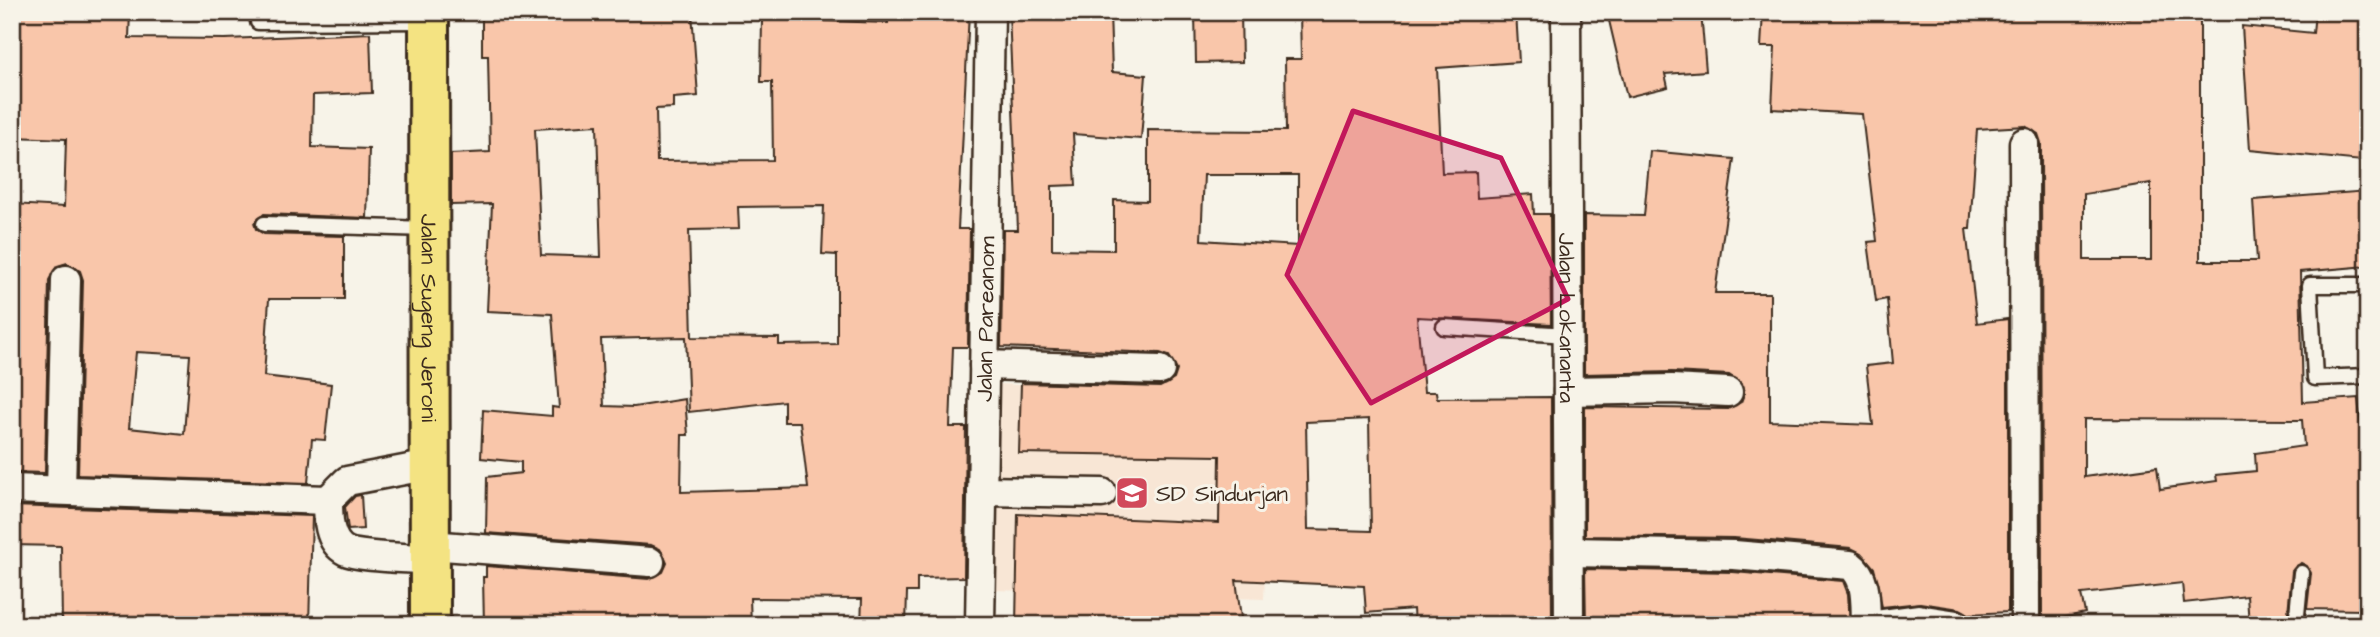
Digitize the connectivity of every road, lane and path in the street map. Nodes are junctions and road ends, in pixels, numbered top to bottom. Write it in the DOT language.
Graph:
graph roads {
  1 [pos="990,12"];
  2 [pos="1566,12"];
  3 [pos="429,16"];
  4 [pos="258,22"];
  5 [pos="2025,143"];
  6 [pos="264,224"];
  7 [pos="430,229"];
  8 [pos="66,281"];
  9 [pos="2368,285"];
  10 [pos="1444,327"];
  11 [pos="1568,335"];
  12 [pos="984,365"];
  13 [pos="1160,370"];
  14 [pos="2368,376"];
  15 [pos="1568,391"];
  16 [pos="1728,392"];
  17 [pos="430,465"];
  18 [pos="12,489"];
  19 [pos="61,491"];
  20 [pos="982,491"];
  21 [pos="1102,493"];
  22 [pos="328,500"];
  23 [pos="430,552"];
  24 [pos="1569,552"];
  25 [pos="650,562"];
  26 [pos="2301,573"];
  27 [pos="430,625"];
  28 [pos="980,625"];
  29 [pos="1569,625"];
  30 [pos="1870,625"];
  31 [pos="1875,625"];
  32 [pos="1957,625"];
  33 [pos="2025,625"];
  34 [pos="2296,625"];
  1 -- 12 [label="street, Jalan Pareanom"];
  2 -- 11 [label="street, Jalan Lokananta"];
  3 -- 4 [label="lane"];
  3 -- 7 [label="main road, Jalan Sugeng Jeroni"];
  5 -- 33 [label="street"];
  6 -- 7 [label="lane"];
  7 -- 17 [label="main road, Jalan Sugeng Jeroni"];
  8 -- 19 [label="street"];
  9 -- 14 [label="lane"];
  10 -- 11 [label="lane"];
  11 -- 15 [label="street, Jalan Lokananta"];
  12 -- 13 [label="street"];
  12 -- 20 [label="street, Jalan Pareanom"];
  15 -- 16 [label="street"];
  15 -- 24 [label="street, Jalan Lokananta"];
  17 -- 22 [label="street"];
  17 -- 23 [label="main road, Jalan Sugeng Jeroni"];
  18 -- 19 [label="street"];
  19 -- 22 [label="street"];
  20 -- 21 [label="street"];
  20 -- 28 [label="street, Jalan Pareanom"];
  22 -- 23 [label="street"];
  23 -- 25 [label="street"];
  23 -- 27 [label="main road, Jalan Sugeng Jeroni"];
  24 -- 29 [label="street, Jalan Lokananta"];
  24 -- 30 [label="street"];
  26 -- 34 [label="lane"];
  31 -- 32 [label="street"];
}
